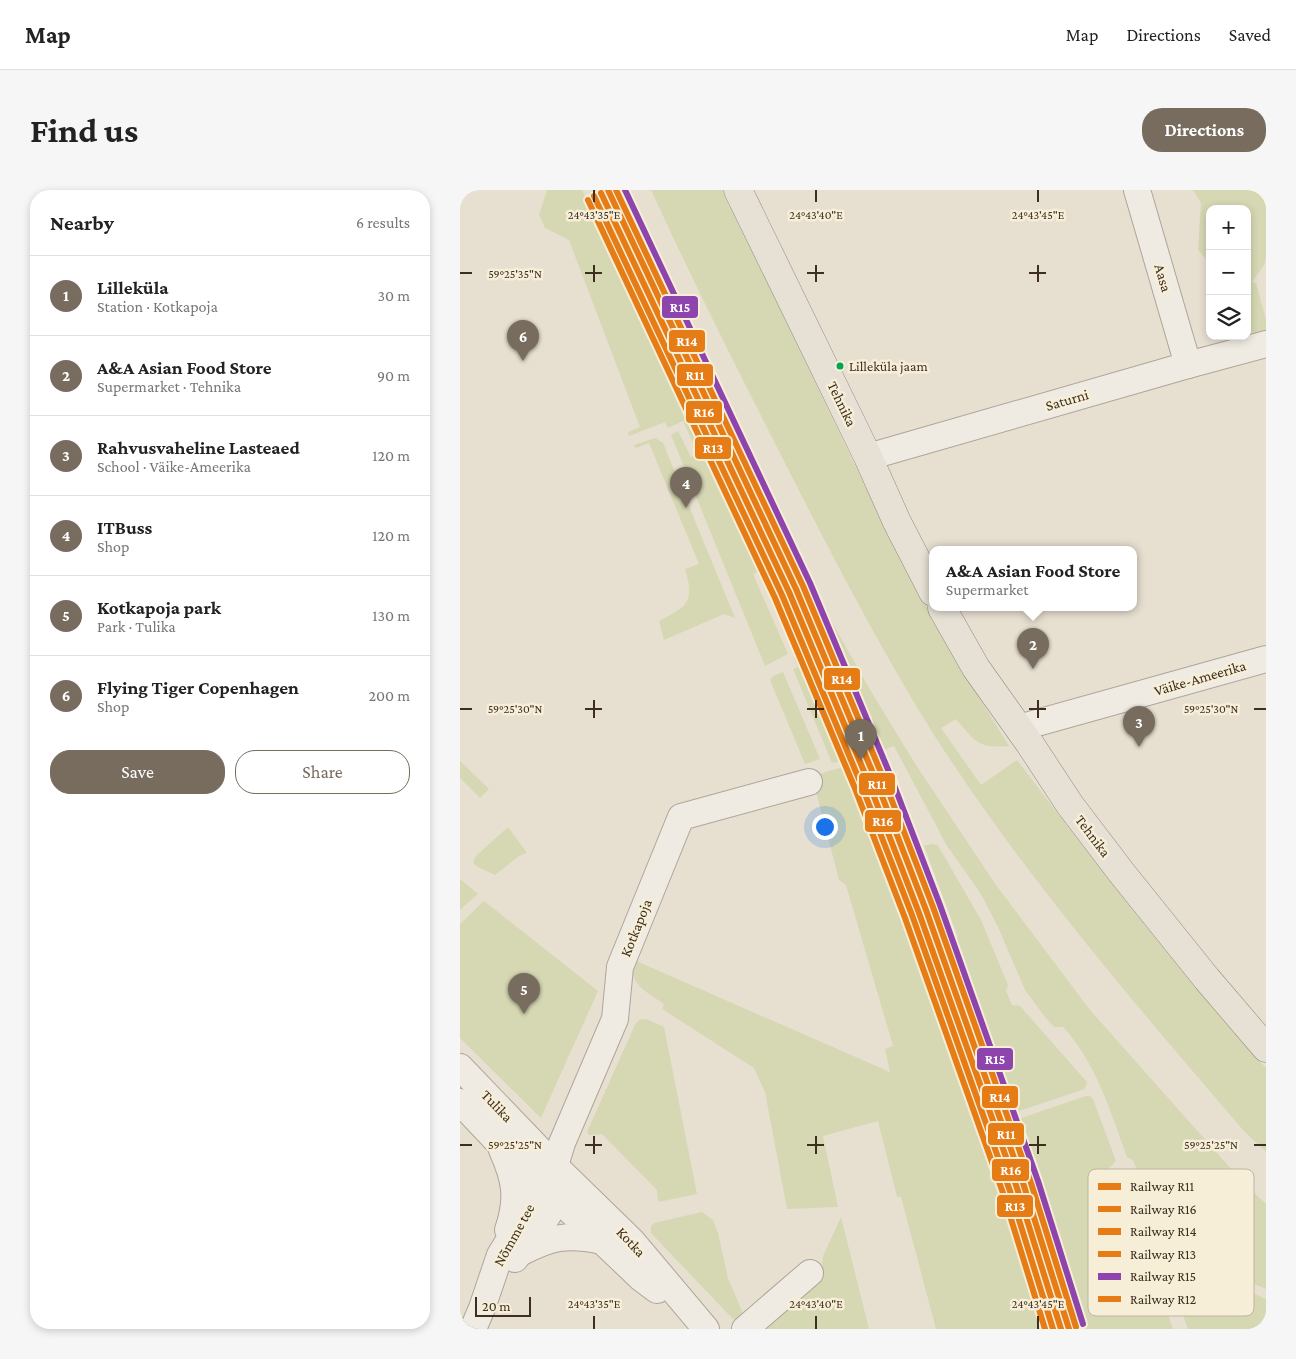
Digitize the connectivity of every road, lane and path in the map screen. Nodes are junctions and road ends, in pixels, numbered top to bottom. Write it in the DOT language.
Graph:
graph roads {
  1 [pos="738,190"];
  2 [pos="1137,190"];
  3 [pos="1266,344"];
  4 [pos="1188,365"];
  5 [pos="868,457"];
  6 [pos="929,584"];
  7 [pos="944,611"];
  8 [pos="1266,659"];
  9 [pos="1019,728"];
  10 [pos="809,782"];
  11 [pos="1266,1048"];
  12 [pos="460,1067"];
  13 [pos="460,1102"];
  14 [pos="498,1142"];
  15 [pos="552,1183"];
  16 [pos="602,1242"];
  17 [pos="510,1254"];
  18 [pos="810,1274"];
  19 [pos="478,1318"];
  20 [pos="704,1326"];
  21 [pos="745,1329"];
  1 -- 5 [label="main road, Tehnika"];
  2 -- 4 [label="street, Aasa"];
  3 -- 4 [label="street, Saturni"];
  4 -- 5 [label="street, Saturni"];
  5 -- 6 [label="main road, Tehnika"];
  7 -- 9 [label="main road, Tehnika"];
  8 -- 9 [label="street, Väike-Ameerika"];
  9 -- 11 [label="main road, Tehnika"];
  10 -- 15 [label="street, Kotkapoja"];
  12 -- 15 [label="street, Tulika"];
  13 -- 14 [label="street, Tulika"];
  14 -- 15 [label="street, Tulika"];
  14 -- 17 [label="street"];
  15 -- 16 [label="street, Kotka"];
  15 -- 17 [label="street, Nõmme tee"];
  15 -- 20 [label="street, Kotka"];
  16 -- 17 [label="street"];
  16 -- 20 [label="street, Kotka"];
  17 -- 19 [label="street, Nõmme tee"];
  18 -- 21 [label="street"];
}
